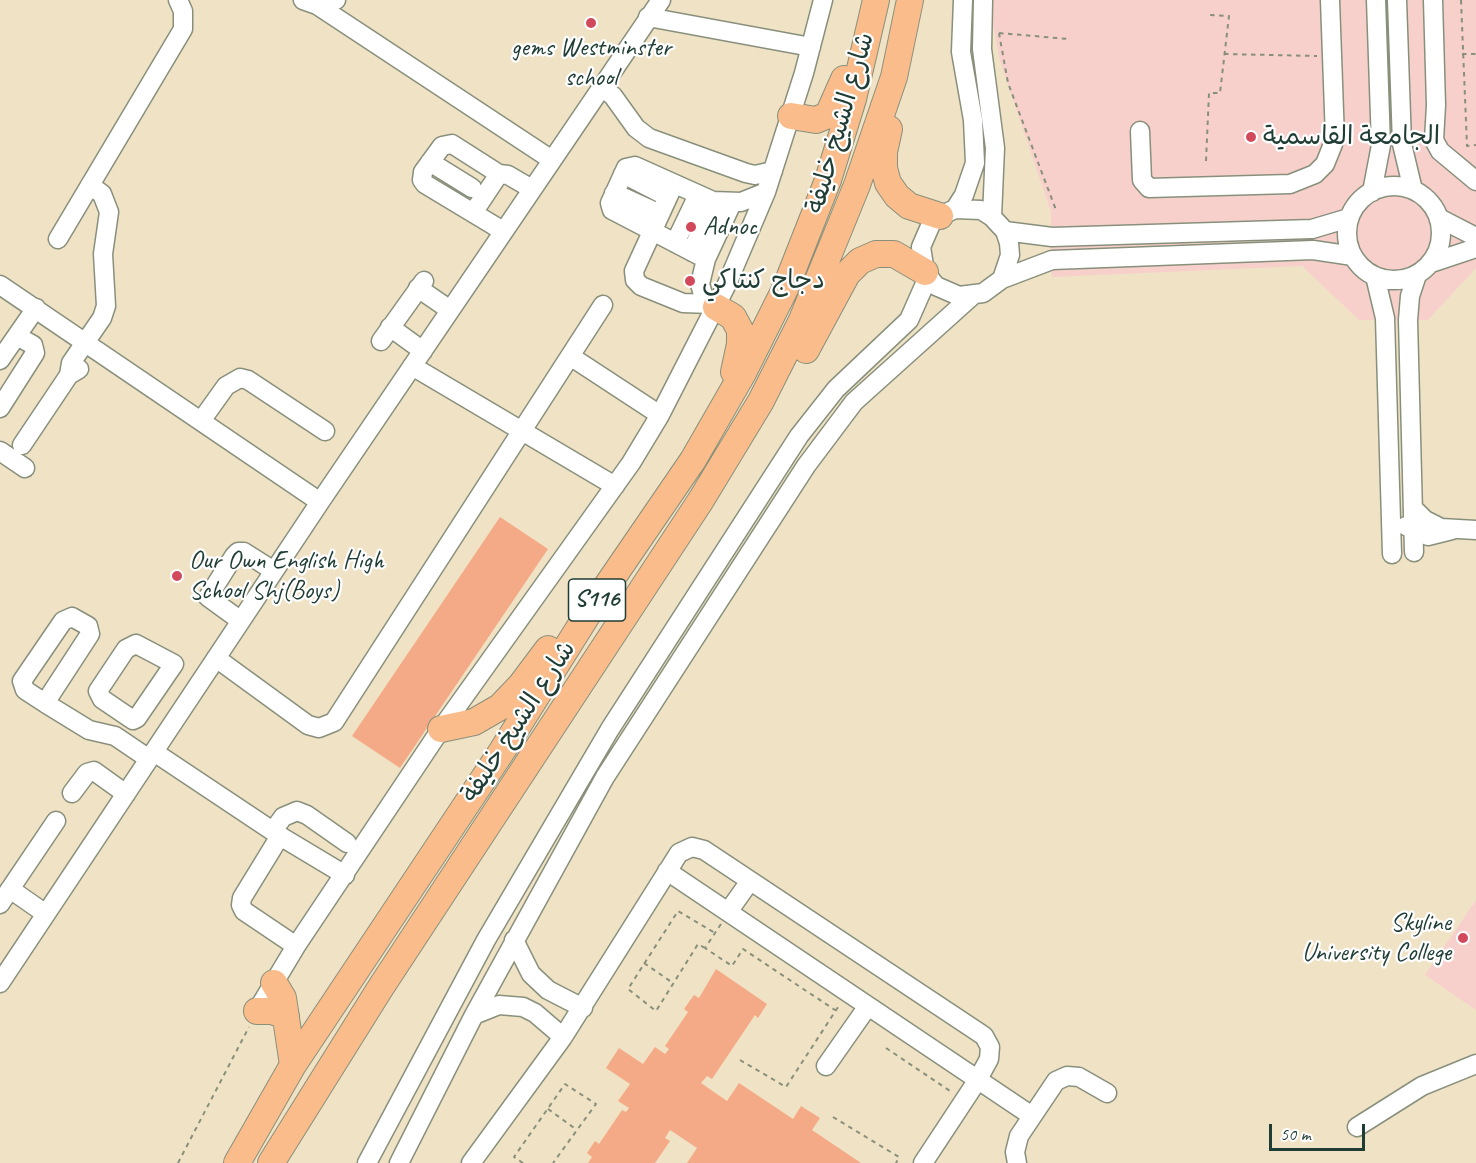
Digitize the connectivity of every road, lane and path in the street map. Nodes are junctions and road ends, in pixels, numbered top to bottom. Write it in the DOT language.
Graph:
graph roads {
  1 [pos="178,0"];
  2 [pos="336,0"];
  3 [pos="661,0"];
  4 [pos="823,0"];
  5 [pos="876,0"];
  6 [pos="909,0"];
  7 [pos="963,0"];
  8 [pos="983,0"];
  9 [pos="1330,0"];
  10 [pos="1376,0"];
  11 [pos="1397,0"];
  12 [pos="1433,0"];
  13 [pos="1461,0"];
  14 [pos="310,2"];
  15 [pos="1209,15"];
  16 [pos="648,16"];
  17 [pos="998,26"];
  18 [pos="999,33"];
  19 [pos="1068,39"];
  20 [pos="811,47"];
  21 [pos="863,52"];
  22 [pos="1224,54"];
  23 [pos="1462,54"];
  24 [pos="1476,54"];
  25 [pos="1332,56"];
  26 [pos="894,77"];
  27 [pos="601,86"];
  28 [pos="791,116"];
  29 [pos="1140,131"];
  30 [pos="1476,145"];
  31 [pos="432,160"];
  32 [pos="552,160"];
  33 [pos="1206,161"];
  34 [pos="773,171"];
  35 [pos="499,174"];
  36 [pos="1470,175"];
  37 [pos="90,185"];
  38 [pos="473,186"];
  39 [pos="532,189"];
  40 [pos="671,190"];
  41 [pos="1413,190"];
  42 [pos="765,192"];
  43 [pos="1372,192"];
  44 [pos="614,193"];
  45 [pos="705,198"];
  46 [pos="732,203"];
  47 [pos="1056,210"];
  48 [pos="948,212"];
  49 [pos="473,213"];
  50 [pos="660,214"];
  51 [pos="992,217"];
  52 [pos="1350,218"];
  53 [pos="1439,218"];
  54 [pos="503,231"];
  55 [pos="652,231"];
  56 [pos="1005,231"];
  57 [pos="1476,237"];
  58 [pos="58,239"];
  59 [pos="675,243"];
  60 [pos="1476,248"];
  61 [pos="699,255"];
  62 [pos="1353,256"];
  63 [pos="1424,269"];
  64 [pos="927,274"];
  65 [pos="1375,276"];
  66 [pos="1002,279"];
  67 [pos="0,285"];
  68 [pos="972,296"];
  69 [pos="603,305"];
  70 [pos="714,305"];
  71 [pos="36,308"];
  72 [pos="450,310"];
  73 [pos="51,319"];
  74 [pos="25,340"];
  75 [pos="89,345"];
  76 [pos="570,356"];
  77 [pos="418,358"];
  78 [pos="0,360"];
  79 [pos="728,400"];
  80 [pos="0,408"];
  81 [pos="660,415"];
  82 [pos="201,421"];
  83 [pos="746,428"];
  84 [pos="522,430"];
  85 [pos="325,431"];
  86 [pos="22,445"];
  87 [pos="0,452"];
  88 [pos="25,468"];
  89 [pos="615,486"];
  90 [pos="320,502"];
  91 [pos="1391,508"];
  92 [pos="1413,508"];
  93 [pos="1452,530"];
  94 [pos="1476,530"];
  95 [pos="1414,532"];
  96 [pos="1414,552"];
  97 [pos="1392,554"];
  98 [pos="274,571"];
  99 [pos="591,609"];
  100 [pos="241,621"];
  101 [pos="216,658"];
  102 [pos="174,664"];
  103 [pos="203,678"];
  104 [pos="45,703"];
  105 [pos="441,729"];
  106 [pos="610,729"];
  107 [pos="152,756"];
  108 [pos="605,777"];
  109 [pos="72,793"];
  110 [pos="126,794"];
  111 [pos="56,821"];
  112 [pos="276,833"];
  113 [pos="347,843"];
  114 [pos="667,872"];
  115 [pos="345,875"];
  116 [pos="750,881"];
  117 [pos="5,897"];
  118 [pos="728,912"];
  119 [pos="46,914"];
  120 [pos="715,933"];
  121 [pos="514,940"];
  122 [pos="296,946"];
  123 [pos="705,948"];
  124 [pos="644,963"];
  125 [pos="0,982"];
  126 [pos="274,983"];
  127 [pos="673,983"];
  128 [pos="847,992"];
  129 [pos="868,1006"];
  130 [pos="583,1008"];
  131 [pos="835,1010"];
  132 [pos="257,1011"];
  133 [pos="474,1015"];
  134 [pos="286,1016"];
  135 [pos="563,1037"];
  136 [pos="886,1048"];
  137 [pos="740,1060"];
  138 [pos="1476,1064"];
  139 [pos="293,1065"];
  140 [pos="826,1066"];
  141 [pos="414,1073"];
  142 [pos="977,1081"];
  143 [pos="1107,1094"];
  144 [pos="965,1101"];
  145 [pos="548,1109"];
  146 [pos="1032,1116"];
  147 [pos="833,1117"];
  148 [pos="1357,1127"];
  149 [pos="577,1130"];
  150 [pos="402,1157"];
  151 [pos="476,1161"];
  152 [pos="178,1163"];
  153 [pos="237,1163"];
  154 [pos="271,1163"];
  155 [pos="367,1163"];
  156 [pos="523,1163"];
  157 [pos="553,1163"];
  158 [pos="896,1163"];
  159 [pos="923,1163"];
  160 [pos="1017,1163"];
  1 -- 37 [label="street"];
  2 -- 14 [label="street"];
  3 -- 16 [label="street"];
  4 -- 20 [label="street"];
  5 -- 21 [label="highway, شارع الشيخ خليفة / S116"];
  6 -- 26 [label="highway, شارع الشيخ خليفة / S116"];
  7 -- 48 [label="street"];
  8 -- 51 [label="street"];
  9 -- 25 [label="street"];
  10 -- 43 [label="street"];
  11 -- 41 [label="street"];
  12 -- 36 [label="street"];
  13 -- 23 [label="path"];
  14 -- 32 [label="street"];
  15 -- 22 [label="path"];
  16 -- 20 [label="street"];
  16 -- 27 [label="street"];
  17 -- 18 [label="path"];
  18 -- 19 [label="path"];
  18 -- 47 [label="path"];
  20 -- 28 [label="street"];
  21 -- 28 [label="highway"];
  21 -- 79 [label="highway, شارع الشيخ خليفة / S116"];
  22 -- 25 [label="path"];
  22 -- 33 [label="path"];
  23 -- 24 [label="path"];
  23 -- 30 [label="path"];
  25 -- 29 [label="street"];
  26 -- 48 [label="highway"];
  26 -- 83 [label="highway, شارع الشيخ خليفة / S116"];
  27 -- 32 [label="street"];
  27 -- 34 [label="street"];
  28 -- 34 [label="street"];
  31 -- 35 [label="street"];
  31 -- 38 [label="street"];
  31 -- 49 [label="street"];
  32 -- 39 [label="street"];
  34 -- 42 [label="street"];
  35 -- 39 [label="street"];
  35 -- 49 [label="street"];
  37 -- 58 [label="street"];
  37 -- 75 [label="street"];
  39 -- 54 [label="street"];
  40 -- 44 [label="street"];
  40 -- 45 [label="street"];
  40 -- 50 [label="street"];
  41 -- 43 [label="street"];
  41 -- 53 [label="street"];
  42 -- 46 [label="street"];
  42 -- 70 [label="street"];
  43 -- 52 [label="street"];
  44 -- 50 [label="street"];
  44 -- 55 [label="street"];
  45 -- 46 [label="street"];
  45 -- 59 [label="street"];
  45 -- 61 [label="street"];
  46 -- 61 [label="street"];
  48 -- 51 [label="street"];
  48 -- 64 [label="street"];
  49 -- 54 [label="street"];
  50 -- 55 [label="street"];
  51 -- 56 [label="street"];
  52 -- 56 [label="street"];
  52 -- 62 [label="street"];
  53 -- 57 [label="street"];
  53 -- 63 [label="street"];
  54 -- 72 [label="street"];
  55 -- 59 [label="street"];
  55 -- 70 [label="street"];
  56 -- 66 [label="street"];
  59 -- 61 [label="street"];
  60 -- 63 [label="street"];
  61 -- 70 [label="street"];
  62 -- 65 [label="street"];
  62 -- 66 [label="street"];
  63 -- 65 [label="street"];
  63 -- 92 [label="street"];
  64 -- 68 [label="street"];
  64 -- 83 [label="highway"];
  64 -- 106 [label="street"];
  65 -- 91 [label="street"];
  66 -- 68 [label="street"];
  67 -- 71 [label="street"];
  68 -- 108 [label="street"];
  69 -- 76 [label="street"];
  70 -- 79 [label="highway"];
  70 -- 81 [label="street"];
  71 -- 73 [label="street"];
  71 -- 74 [label="street"];
  72 -- 77 [label="street"];
  72 -- 77 [label="street"];
  73 -- 74 [label="street"];
  73 -- 75 [label="street"];
  74 -- 78 [label="street"];
  74 -- 80 [label="street"];
  75 -- 82 [label="street"];
  75 -- 86 [label="street"];
  76 -- 81 [label="street"];
  76 -- 84 [label="street"];
  77 -- 84 [label="street"];
  77 -- 90 [label="street"];
  79 -- 99 [label="highway, شارع الشيخ خليفة / S116"];
  81 -- 89 [label="street"];
  82 -- 85 [label="street"];
  82 -- 90 [label="street"];
  83 -- 154 [label="highway, شارع الشيخ خليفة / S116"];
  84 -- 89 [label="street"];
  84 -- 101 [label="street"];
  87 -- 88 [label="street"];
  89 -- 105 [label="street"];
  90 -- 98 [label="street"];
  91 -- 95 [label="street"];
  91 -- 97 [label="street"];
  92 -- 93 [label="street"];
  92 -- 95 [label="street"];
  93 -- 94 [label="street"];
  93 -- 95 [label="street"];
  95 -- 96 [label="street"];
  98 -- 100 [label="street"];
  98 -- 100 [label="street"];
  99 -- 105 [label="highway"];
  99 -- 139 [label="highway, شارع الشيخ خليفة / S116"];
  100 -- 101 [label="street"];
  101 -- 103 [label="street"];
  102 -- 103 [label="street"];
  103 -- 107 [label="street"];
  104 -- 107 [label="street"];
  105 -- 115 [label="street"];
  106 -- 108 [label="street"];
  106 -- 141 [label="street"];
  107 -- 110 [label="street"];
  107 -- 112 [label="street"];
  108 -- 121 [label="street"];
  109 -- 110 [label="street"];
  110 -- 119 [label="street"];
  111 -- 117 [label="street"];
  112 -- 113 [label="street"];
  112 -- 115 [label="street"];
  112 -- 122 [label="street"];
  114 -- 116 [label="street"];
  114 -- 118 [label="street"];
  114 -- 130 [label="street"];
  115 -- 122 [label="street"];
  116 -- 118 [label="street"];
  116 -- 142 [label="street"];
  117 -- 119 [label="street"];
  118 -- 120 [label="path"];
  118 -- 128 [label="street"];
  119 -- 125 [label="street"];
  120 -- 123 [label="path"];
  120 -- 124 [label="path"];
  121 -- 130 [label="street"];
  121 -- 133 [label="street"];
  122 -- 126 [label="street"];
  123 -- 127 [label="path"];
  123 -- 131 [label="path"];
  124 -- 127 [label="path"];
  124 -- 127 [label="path"];
  126 -- 132 [label="street"];
  126 -- 134 [label="highway"];
  128 -- 129 [label="street"];
  128 -- 131 [label="path"];
  129 -- 140 [label="street"];
  129 -- 142 [label="street"];
  130 -- 135 [label="street"];
  131 -- 137 [label="path"];
  132 -- 134 [label="highway"];
  132 -- 152 [label="path"];
  133 -- 135 [label="street"];
  133 -- 150 [label="street"];
  134 -- 139 [label="highway"];
  135 -- 151 [label="street"];
  136 -- 144 [label="path"];
  138 -- 148 [label="street"];
  139 -- 153 [label="highway, شارع الشيخ خليفة / S116"];
  141 -- 150 [label="street"];
  141 -- 155 [label="street"];
  142 -- 144 [label="street"];
  142 -- 146 [label="street"];
  143 -- 146 [label="street"];
  144 -- 159 [label="street"];
  145 -- 149 [label="path"];
  145 -- 149 [label="path"];
  145 -- 156 [label="path"];
  146 -- 160 [label="street"];
  147 -- 158 [label="path"];
  149 -- 157 [label="path"];
}
